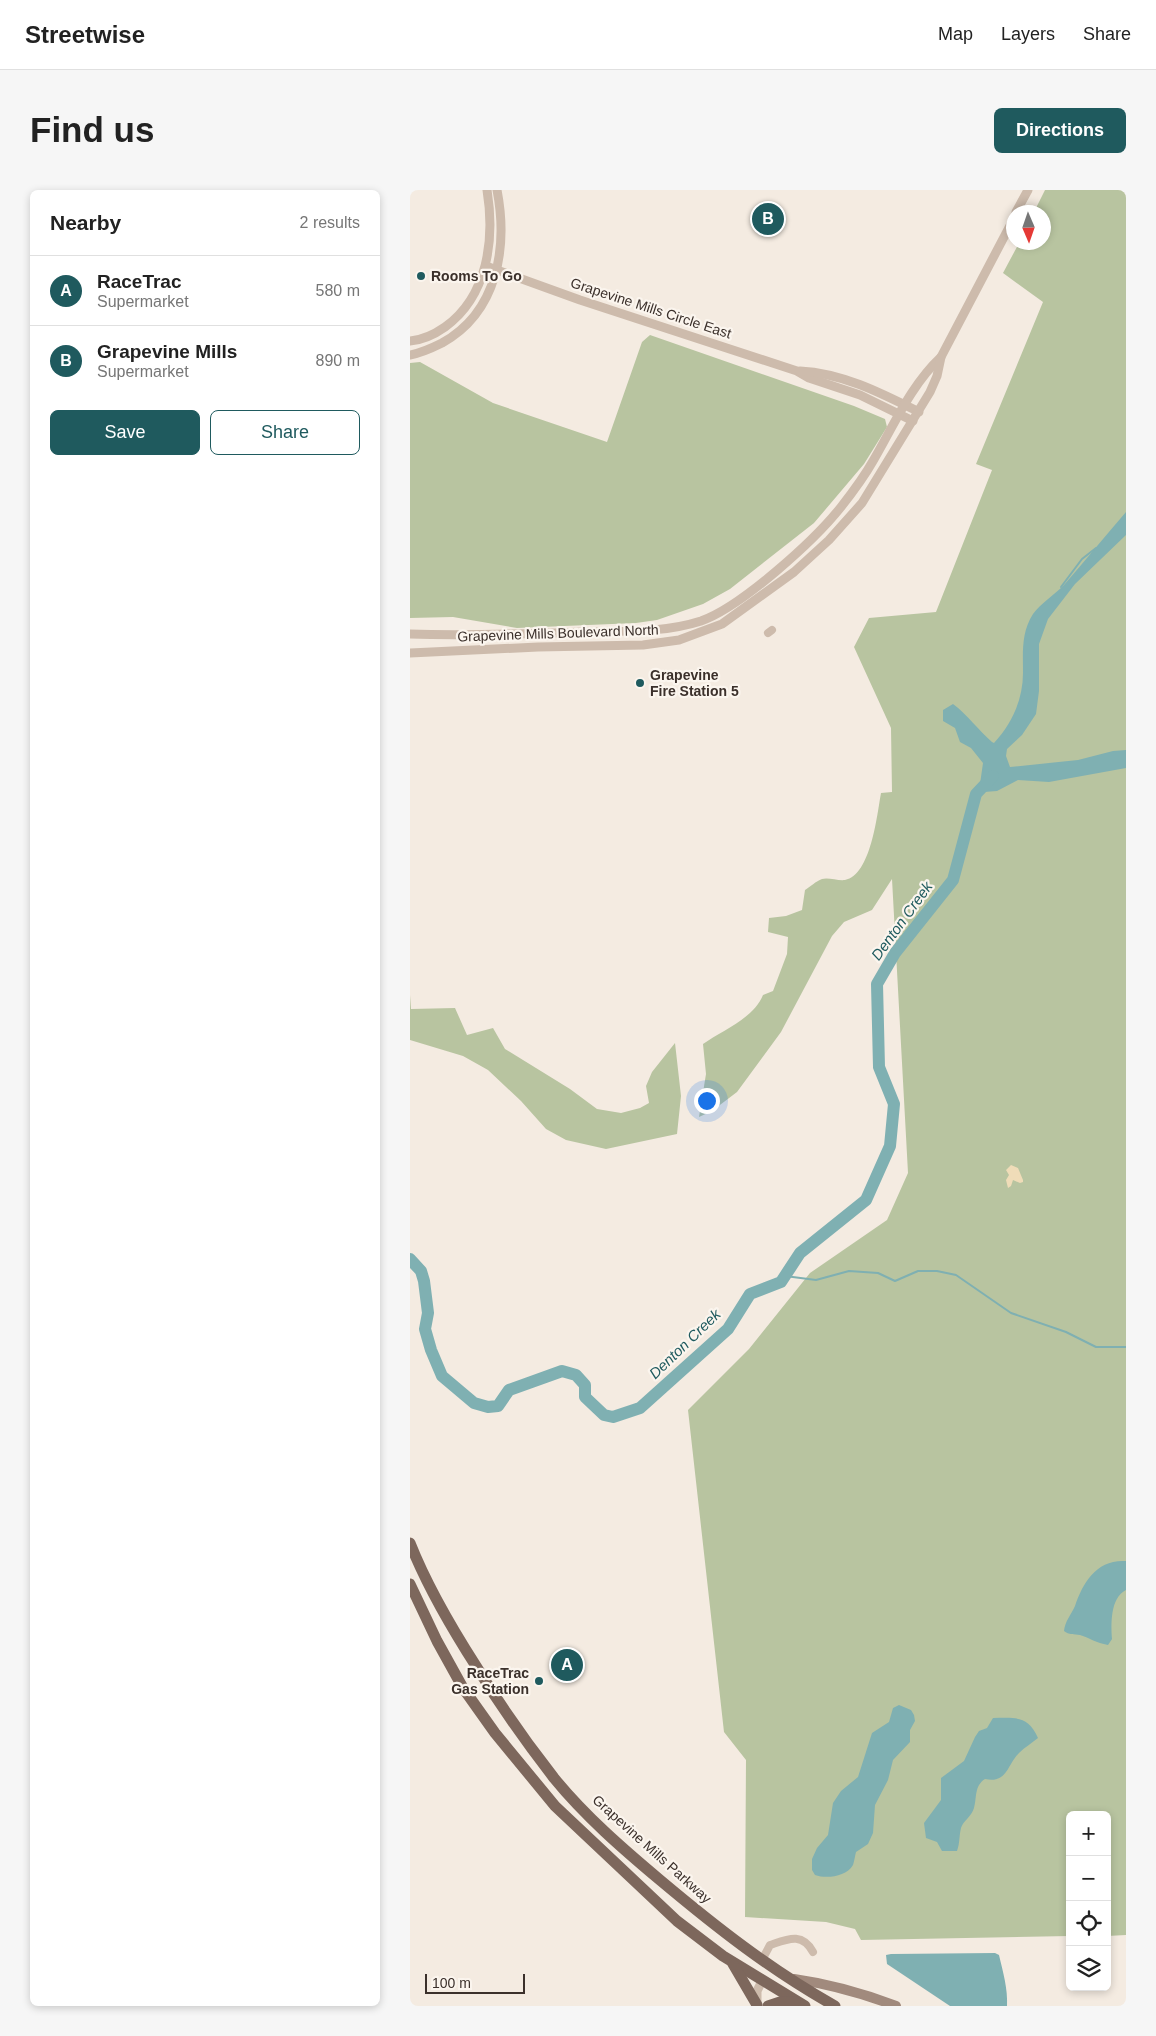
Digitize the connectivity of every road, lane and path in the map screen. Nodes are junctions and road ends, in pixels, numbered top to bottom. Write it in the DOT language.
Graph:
graph roads {
  1 [pos="488,190"];
  2 [pos="497,190"];
  3 [pos="1028,190"];
  4 [pos="1020,205"];
  5 [pos="1006,233"];
  6 [pos="486,266"];
  7 [pos="497,271"];
  8 [pos="410,341"];
  9 [pos="410,355"];
  10 [pos="941,356"];
  11 [pos="797,371"];
  12 [pos="905,405"];
  13 [pos="919,412"];
  14 [pos="900,414"];
  15 [pos="913,421"];
  16 [pos="642,630"];
  17 [pos="410,634"];
  18 [pos="642,645"];
  19 [pos="410,653"];
  20 [pos="410,1543"];
  21 [pos="410,1584"];
  22 [pos="536,1754"];
  23 [pos="522,1766"];
  24 [pos="813,1952"];
  25 [pos="762,1960"];
  26 [pos="731,1961"];
  27 [pos="794,1980"];
  28 [pos="762,1981"];
  29 [pos="801,2004"];
  30 [pos="761,2006"];
  31 [pos="826,2006"];
  32 [pos="835,2006"];
  33 [pos="896,2006"];
  1 -- 6 [label="street"];
  2 -- 7 [label="street"];
  3 -- 4 [label="street"];
  5 -- 10 [label="street"];
  6 -- 7 [label="street, Grapevine Mills Circle East"];
  6 -- 8 [label="street"];
  7 -- 9 [label="street"];
  7 -- 11 [label="street, Grapevine Mills Circle East"];
  10 -- 12 [label="street, Grapevine Mills Boulevard North"];
  10 -- 13 [label="street, Grapevine Mills Boulevard North"];
  11 -- 12 [label="street, Grapevine Mills Circle East"];
  11 -- 14 [label="street, Grapevine Mills Circle East"];
  12 -- 13 [label="street, Grapevine Mills Circle East"];
  12 -- 14 [label="street, Grapevine Mills Boulevard North"];
  13 -- 15 [label="street, Grapevine Mills Boulevard North"];
  14 -- 15 [label="street, Grapevine Mills Circle East"];
  14 -- 16 [label="street, Grapevine Mills Boulevard North"];
  15 -- 18 [label="street, Grapevine Mills Boulevard North"];
  16 -- 17 [label="street, Grapevine Mills Boulevard North"];
  16 -- 18 [label="street"];
  18 -- 19 [label="street, Grapevine Mills Boulevard North"];
  20 -- 22 [label="main road, Grapevine Mills Parkway"];
  21 -- 23 [label="main road"];
  22 -- 23 [label="main road"];
  22 -- 25 [label="main road, Grapevine Mills Parkway"];
  23 -- 26 [label="main road"];
  24 -- 25 [label="street"];
  25 -- 27 [label="main road, Grapevine Mills Parkway"];
  26 -- 28 [label="main road"];
  26 -- 30 [label="main road"];
  27 -- 32 [label="main road, Grapevine Mills Parkway"];
  27 -- 33 [label="main road"];
  28 -- 29 [label="main road"];
  28 -- 30 [label="street"];
  28 -- 31 [label="main road"];
  29 -- 30 [label="main road"];
}
